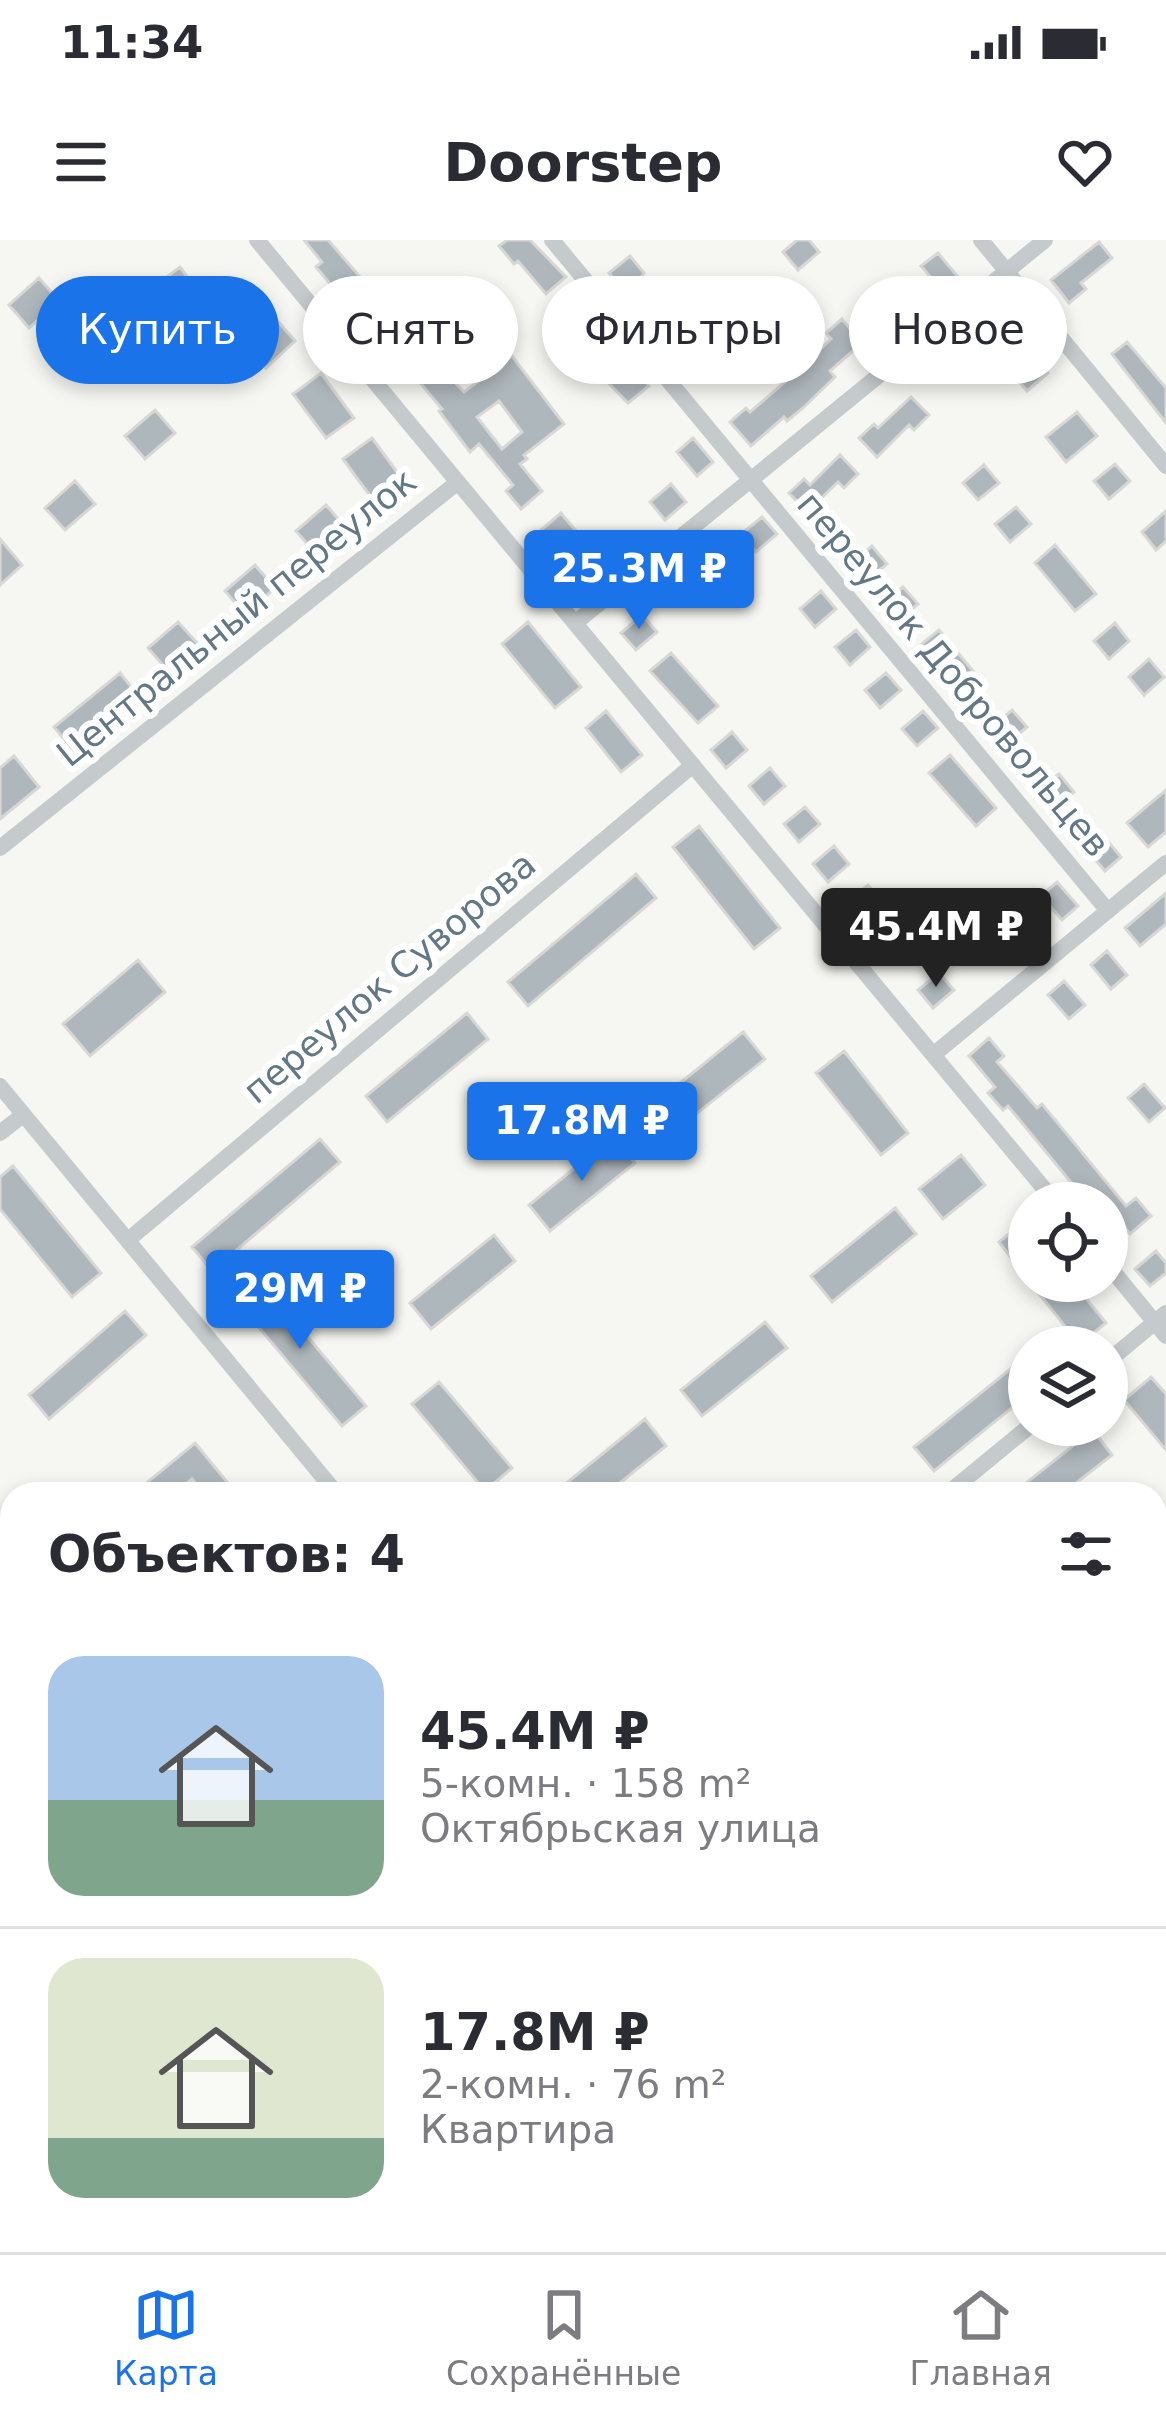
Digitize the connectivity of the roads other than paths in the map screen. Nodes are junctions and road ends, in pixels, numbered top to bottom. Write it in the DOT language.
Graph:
graph roads {
  1 [pos="257,240"];
  2 [pos="552,240"];
  3 [pos="981,240"];
  4 [pos="1045,240"];
  5 [pos="1006,271"];
  6 [pos="1166,466"];
  7 [pos="749,478"];
  8 [pos="458,482"];
  9 [pos="575,623"];
  10 [pos="693,765"];
  11 [pos="0,848"];
  12 [pos="1166,863"];
  13 [pos="1108,911"];
  14 [pos="933,1055"];
  15 [pos="0,1086"];
  16 [pos="0,1108"];
  17 [pos="23,1115"];
  18 [pos="0,1133"];
  19 [pos="1039,1182"];
  20 [pos="128,1240"];
  21 [pos="1128,1287"];
  22 [pos="1162,1324"];
  23 [pos="1128,1347"];
  24 [pos="1008,1443"];
  25 [pos="327,1482"];
  26 [pos="961,1482"];
  1 -- 8 [label="street"];
  2 -- 7 [label="street, переулок Добровольцев"];
  3 -- 5 [label="street"];
  4 -- 5 [label="street"];
  5 -- 6 [label="street"];
  5 -- 7 [label="street"];
  7 -- 9 [label="street"];
  7 -- 13 [label="street, переулок Добровольцев"];
  8 -- 9 [label="street"];
  8 -- 11 [label="street, Центральный переулок"];
  9 -- 10 [label="street"];
  10 -- 14 [label="street"];
  10 -- 20 [label="street, переулок Суворова"];
  12 -- 13 [label="street"];
  13 -- 14 [label="street"];
  14 -- 19 [label="street"];
  15 -- 17 [label="street"];
  16 -- 17 [label="street"];
  17 -- 18 [label="street"];
  17 -- 20 [label="street"];
  20 -- 25 [label="street"];
  21 -- 22 [label="street"];
  22 -- 23 [label="street"];
  24 -- 26 [label="street"];
}
